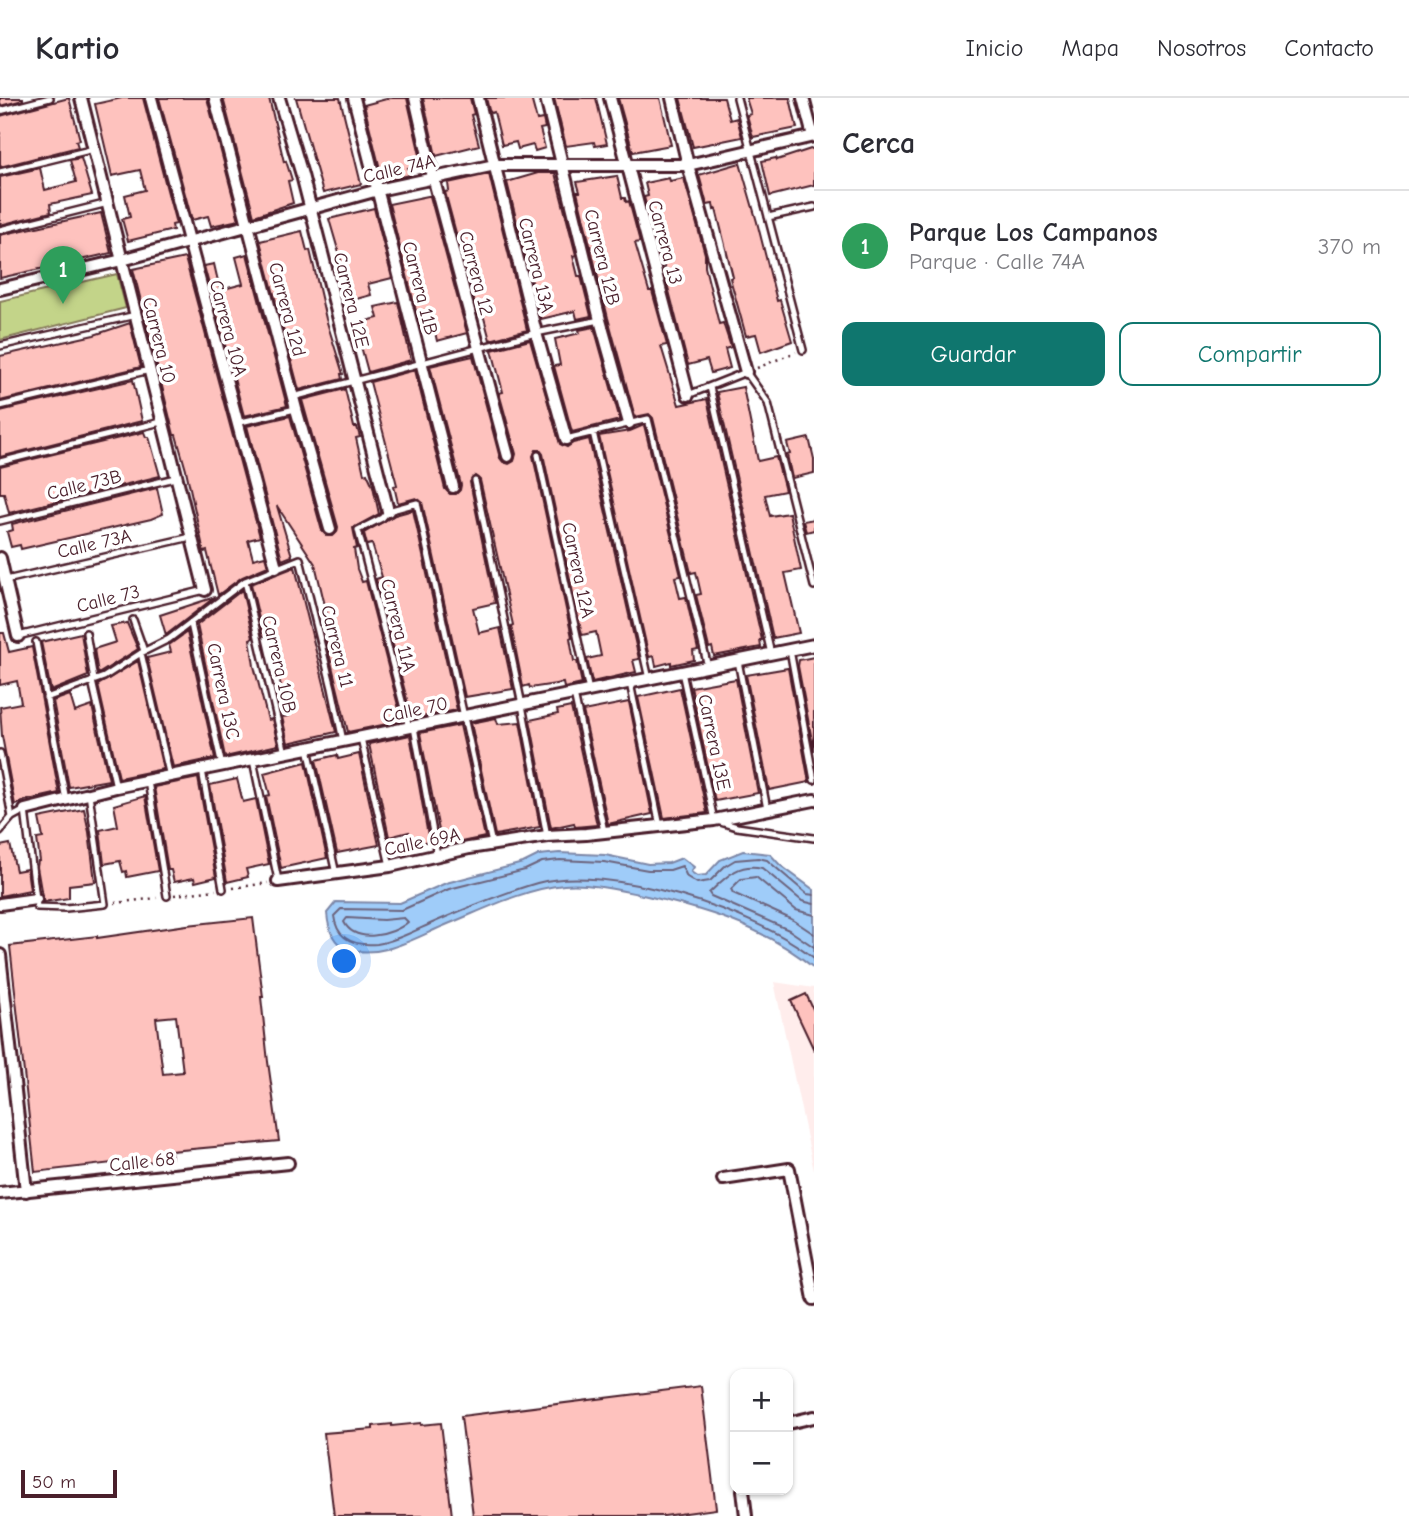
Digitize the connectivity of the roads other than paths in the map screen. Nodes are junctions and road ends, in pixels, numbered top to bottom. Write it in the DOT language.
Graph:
graph roads {
  1 [pos="50,98"];
  2 [pos="81,98"];
  3 [pos="151,98"];
  4 [pos="215,98"];
  5 [pos="279,98"];
  6 [pos="354,98"];
  7 [pos="415,98"];
  8 [pos="478,98"];
  9 [pos="546,98"];
  10 [pos="610,98"];
  11 [pos="672,98"];
  12 [pos="737,98"];
  13 [pos="803,98"];
  14 [pos="0,111"];
  15 [pos="813,136"];
  16 [pos="94,149"];
  17 [pos="751,152"];
  18 [pos="495,165"];
  19 [pos="562,165"];
  20 [pos="688,165"];
  21 [pos="627,166"];
  22 [pos="0,172"];
  23 [pos="433,177"];
  24 [pos="378,190"];
  25 [pos="108,203"];
  26 [pos="310,207"];
  27 [pos="814,207"];
  28 [pos="768,217"];
  29 [pos="247,226"];
  30 [pos="0,229"];
  31 [pos="188,242"];
  32 [pos="122,260"];
  33 [pos="0,289"];
  34 [pos="136,315"];
  35 [pos="600,320"];
  36 [pos="536,333"];
  37 [pos="0,346"];
  38 [pos="479,348"];
  39 [pos="803,350"];
  40 [pos="422,364"];
  41 [pos="150,370"];
  42 [pos="746,372"];
  43 [pos="355,380"];
  44 [pos="710,387"];
  45 [pos="688,395"];
  46 [pos="294,403"];
  47 [pos="0,405"];
  48 [pos="162,422"];
  49 [pos="237,423"];
  50 [pos="629,423"];
  51 [pos="593,432"];
  52 [pos="566,439"];
  53 [pos="538,455"];
  54 [pos="508,456"];
  55 [pos="0,462"];
  56 [pos="175,478"];
  57 [pos="475,481"];
  58 [pos="453,487"];
  59 [pos="388,511"];
  60 [pos="0,521"];
  61 [pos="330,529"];
  62 [pos="191,537"];
  63 [pos="0,558"];
  64 [pos="276,567"];
  65 [pos="5,580"];
  66 [pos="245,582"];
  67 [pos="814,586"];
  68 [pos="205,590"];
  69 [pos="133,620"];
  70 [pos="191,624"];
  71 [pos="86,633"];
  72 [pos="18,636"];
  73 [pos="36,642"];
  74 [pos="814,645"];
  75 [pos="790,650"];
  76 [pos="142,652"];
  77 [pos="771,654"];
  78 [pos="738,661"];
  79 [pos="708,667"];
  80 [pos="682,672"];
  81 [pos="649,679"];
  82 [pos="93,681"];
  83 [pos="629,683"];
  84 [pos="589,691"];
  85 [pos="574,694"];
  86 [pos="46,698"];
  87 [pos="522,705"];
  88 [pos="465,716"];
  89 [pos="412,728"];
  90 [pos="361,738"];
  91 [pos="343,741"];
  92 [pos="308,748"];
  93 [pos="0,753"];
  94 [pos="285,753"];
  95 [pos="253,760"];
  96 [pos="222,766"];
  97 [pos="202,770"];
  98 [pos="170,777"];
  99 [pos="814,780"];
  100 [pos="148,781"];
  101 [pos="116,788"];
  102 [pos="89,794"];
  103 [pos="66,800"];
  104 [pos="814,800"];
  105 [pos="25,810"];
  106 [pos="767,810"];
  107 [pos="12,817"];
  108 [pos="714,820"];
  109 [pos="660,826"];
  110 [pos="0,831"];
  111 [pos="604,832"];
  112 [pos="547,836"];
  113 [pos="814,838"];
  114 [pos="492,844"];
  115 [pos="437,856"];
  116 [pos="390,866"];
  117 [pos="336,874"];
  118 [pos="278,881"];
  119 [pos="223,889"];
  120 [pos="167,896"];
  121 [pos="36,903"];
  122 [pos="0,904"];
  123 [pos="0,955"];
  124 [pos="288,1163"];
  125 [pos="723,1179"];
  126 [pos="26,1191"];
  127 [pos="0,1193"];
  128 [pos="814,1299"];
  129 [pos="814,1417"];
  130 [pos="793,1422"];
  131 [pos="744,1495"];
  132 [pos="746,1516"];
  1 -- 14 [label="lane"];
  2 -- 16 [label="street, Carrera 10"];
  3 -- 31 [label="street, Carrera 10A"];
  4 -- 29 [label="street, Carrera 12d"];
  5 -- 26 [label="street, Carrera 12E"];
  6 -- 24 [label="street, Carrera 11B"];
  7 -- 23 [label="street, Carrera 12"];
  8 -- 18 [label="street, Carrera 13A"];
  9 -- 19 [label="street, Carrera 12B"];
  10 -- 21 [label="street, Carrera 13"];
  11 -- 20 [label="street"];
  12 -- 17 [label="lane"];
  13 -- 15 [label="street"];
  15 -- 17 [label="street, Calle 74A"];
  16 -- 22 [label="lane"];
  16 -- 25 [label="street, Carrera 10"];
  17 -- 20 [label="street, Calle 74A"];
  17 -- 28 [label="lane"];
  18 -- 19 [label="street, Calle 74A"];
  18 -- 23 [label="street, Calle 74A"];
  18 -- 36 [label="street, Carrera 13A"];
  19 -- 21 [label="street, Calle 74A"];
  19 -- 35 [label="street, Carrera 12B"];
  20 -- 21 [label="street, Calle 74A"];
  20 -- 42 [label="street"];
  21 -- 45 [label="street, Carrera 13"];
  23 -- 24 [label="street, Calle 74A"];
  23 -- 38 [label="street, Carrera 12"];
  24 -- 26 [label="street, Calle 74A"];
  24 -- 40 [label="street, Carrera 11B"];
  25 -- 30 [label="lane"];
  25 -- 32 [label="street, Carrera 10"];
  26 -- 29 [label="street, Calle 74A"];
  26 -- 43 [label="street, Carrera 12E"];
  27 -- 28 [label="lane"];
  28 -- 39 [label="lane"];
  29 -- 31 [label="street, Calle 74A"];
  29 -- 46 [label="street, Carrera 12d"];
  31 -- 32 [label="street, Calle 74A"];
  31 -- 49 [label="street, Carrera 10A"];
  32 -- 33 [label="street, Calle 74A"];
  32 -- 34 [label="street, Carrera 10"];
  34 -- 37 [label="lane"];
  34 -- 41 [label="street, Carrera 10"];
  35 -- 36 [label="lane"];
  35 -- 50 [label="street, Carrera 12B"];
  36 -- 38 [label="lane"];
  36 -- 52 [label="street, Carrera 13A"];
  38 -- 40 [label="lane"];
  38 -- 54 [label="street, Carrera 12"];
  40 -- 43 [label="lane"];
  40 -- 58 [label="street, Carrera 11B"];
  41 -- 47 [label="lane"];
  41 -- 48 [label="street, Carrera 10"];
  42 -- 44 [label="lane"];
  42 -- 67 [label="lane"];
  43 -- 46 [label="lane"];
  43 -- 59 [label="street, Carrera 12E"];
  44 -- 45 [label="lane"];
  44 -- 77 [label="lane"];
  46 -- 49 [label="lane"];
  46 -- 61 [label="street, Carrera 12d"];
  48 -- 55 [label="lane"];
  48 -- 56 [label="street, Carrera 10"];
  49 -- 64 [label="street, Carrera 10A"];
  50 -- 51 [label="lane"];
  50 -- 79 [label="lane"];
  51 -- 52 [label="lane"];
  51 -- 81 [label="lane"];
  53 -- 84 [label="lane, Carrera 12A"];
  56 -- 60 [label="lane, Calle 73B"];
  56 -- 62 [label="street, Carrera 10"];
  57 -- 87 [label="lane"];
  59 -- 88 [label="lane"];
  59 -- 89 [label="lane, Carrera 11A"];
  62 -- 65 [label="lane, Calle 73A"];
  62 -- 68 [label="street, Carrera 10"];
  63 -- 65 [label="street"];
  64 -- 66 [label="lane"];
  64 -- 91 [label="lane, Carrera 11"];
  65 -- 72 [label="street"];
  66 -- 70 [label="lane"];
  66 -- 94 [label="lane, Carrera 10B"];
  68 -- 72 [label="lane, Calle 73"];
  69 -- 76 [label="lane"];
  70 -- 76 [label="lane"];
  70 -- 96 [label="lane, Carrera 13C"];
  71 -- 82 [label="lane"];
  73 -- 86 [label="lane"];
  74 -- 75 [label="street, Calle 70"];
  75 -- 77 [label="street, Calle 70"];
  75 -- 99 [label="lane"];
  76 -- 82 [label="lane"];
  76 -- 98 [label="lane"];
  77 -- 78 [label="street, Calle 70"];
  78 -- 79 [label="street, Calle 70"];
  78 -- 106 [label="lane"];
  79 -- 80 [label="street, Calle 70"];
  80 -- 81 [label="street, Calle 70"];
  80 -- 108 [label="lane, Carrera 13E"];
  81 -- 83 [label="street, Calle 70"];
  82 -- 86 [label="lane"];
  82 -- 101 [label="lane"];
  83 -- 84 [label="street, Calle 70"];
  83 -- 109 [label="lane"];
  84 -- 85 [label="street, Calle 70"];
  85 -- 87 [label="street, Calle 70"];
  85 -- 111 [label="lane"];
  86 -- 103 [label="lane"];
  87 -- 88 [label="street, Calle 70"];
  87 -- 112 [label="lane"];
  88 -- 89 [label="street, Calle 70"];
  88 -- 114 [label="lane"];
  89 -- 90 [label="street, Calle 70"];
  89 -- 115 [label="lane, Carrera 11A"];
  90 -- 91 [label="street, Calle 70"];
  90 -- 116 [label="lane"];
  91 -- 92 [label="street, Calle 70"];
  92 -- 94 [label="street, Calle 70"];
  92 -- 117 [label="lane"];
  93 -- 107 [label="lane"];
  94 -- 95 [label="street, Calle 70"];
  95 -- 96 [label="street, Calle 70"];
  95 -- 118 [label="lane, Carrera 13C"];
  96 -- 97 [label="street, Calle 70"];
  97 -- 98 [label="street, Calle 70"];
  97 -- 119 [label="lane"];
  98 -- 100 [label="street, Calle 70"];
  100 -- 101 [label="street, Calle 70"];
  100 -- 120 [label="lane"];
  101 -- 102 [label="street, Calle 70"];
  102 -- 103 [label="street, Calle 70"];
  102 -- 121 [label="lane"];
  103 -- 105 [label="street, Calle 70"];
  104 -- 106 [label="street, Calle 69A"];
  105 -- 107 [label="lane"];
  105 -- 121 [label="lane"];
  106 -- 108 [label="street, Calle 69A"];
  107 -- 110 [label="lane"];
  108 -- 109 [label="street, Calle 69A"];
  108 -- 113 [label="lane"];
  109 -- 111 [label="street, Calle 69A"];
  111 -- 112 [label="street, Calle 69A"];
  112 -- 114 [label="street, Calle 69A"];
  114 -- 115 [label="street, Calle 69A"];
  115 -- 116 [label="street, Calle 69A"];
  116 -- 117 [label="street, Calle 69A"];
  117 -- 118 [label="street, Calle 69A"];
  121 -- 122 [label="street"];
  123 -- 126 [label="street"];
  124 -- 126 [label="street, Calle 68"];
  125 -- 128 [label="street"];
  126 -- 127 [label="street, Calle 68"];
  129 -- 130 [label="street"];
  131 -- 132 [label="street"];
}
